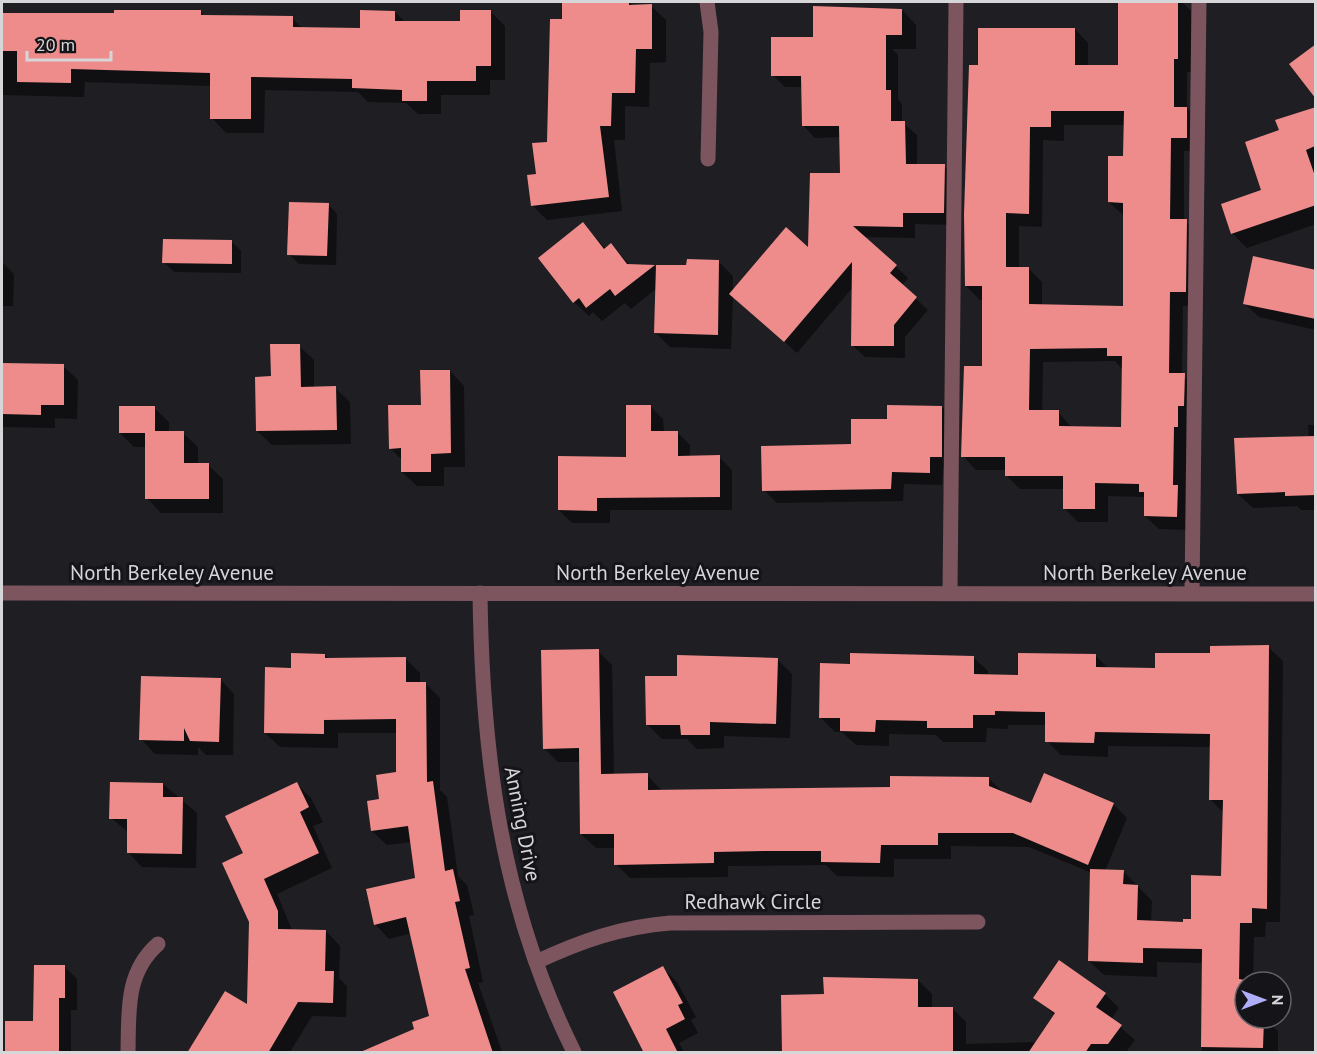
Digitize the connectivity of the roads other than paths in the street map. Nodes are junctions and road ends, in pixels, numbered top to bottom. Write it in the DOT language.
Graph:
graph roads {
  1 [pos="707,2"];
  2 [pos="956,2"];
  3 [pos="1199,2"];
  4 [pos="708,159"];
  5 [pos="950,592"];
  6 [pos="2,593"];
  7 [pos="480,593"];
  8 [pos="1192,593"];
  9 [pos="1316,594"];
  10 [pos="978,922"];
  11 [pos="158,944"];
  12 [pos="536,962"];
  13 [pos="128,1053"];
  14 [pos="574,1053"];
  1 -- 4 [label="street"];
  2 -- 5 [label="street"];
  3 -- 8 [label="street"];
  5 -- 7 [label="street, North Berkeley Avenue"];
  5 -- 8 [label="street, North Berkeley Avenue"];
  6 -- 7 [label="street, North Berkeley Avenue"];
  7 -- 12 [label="street, Anning Drive"];
  8 -- 9 [label="street, North Berkeley Avenue"];
  10 -- 12 [label="street, Redhawk Circle"];
  11 -- 13 [label="street"];
  12 -- 14 [label="street, Anning Drive"];
}
